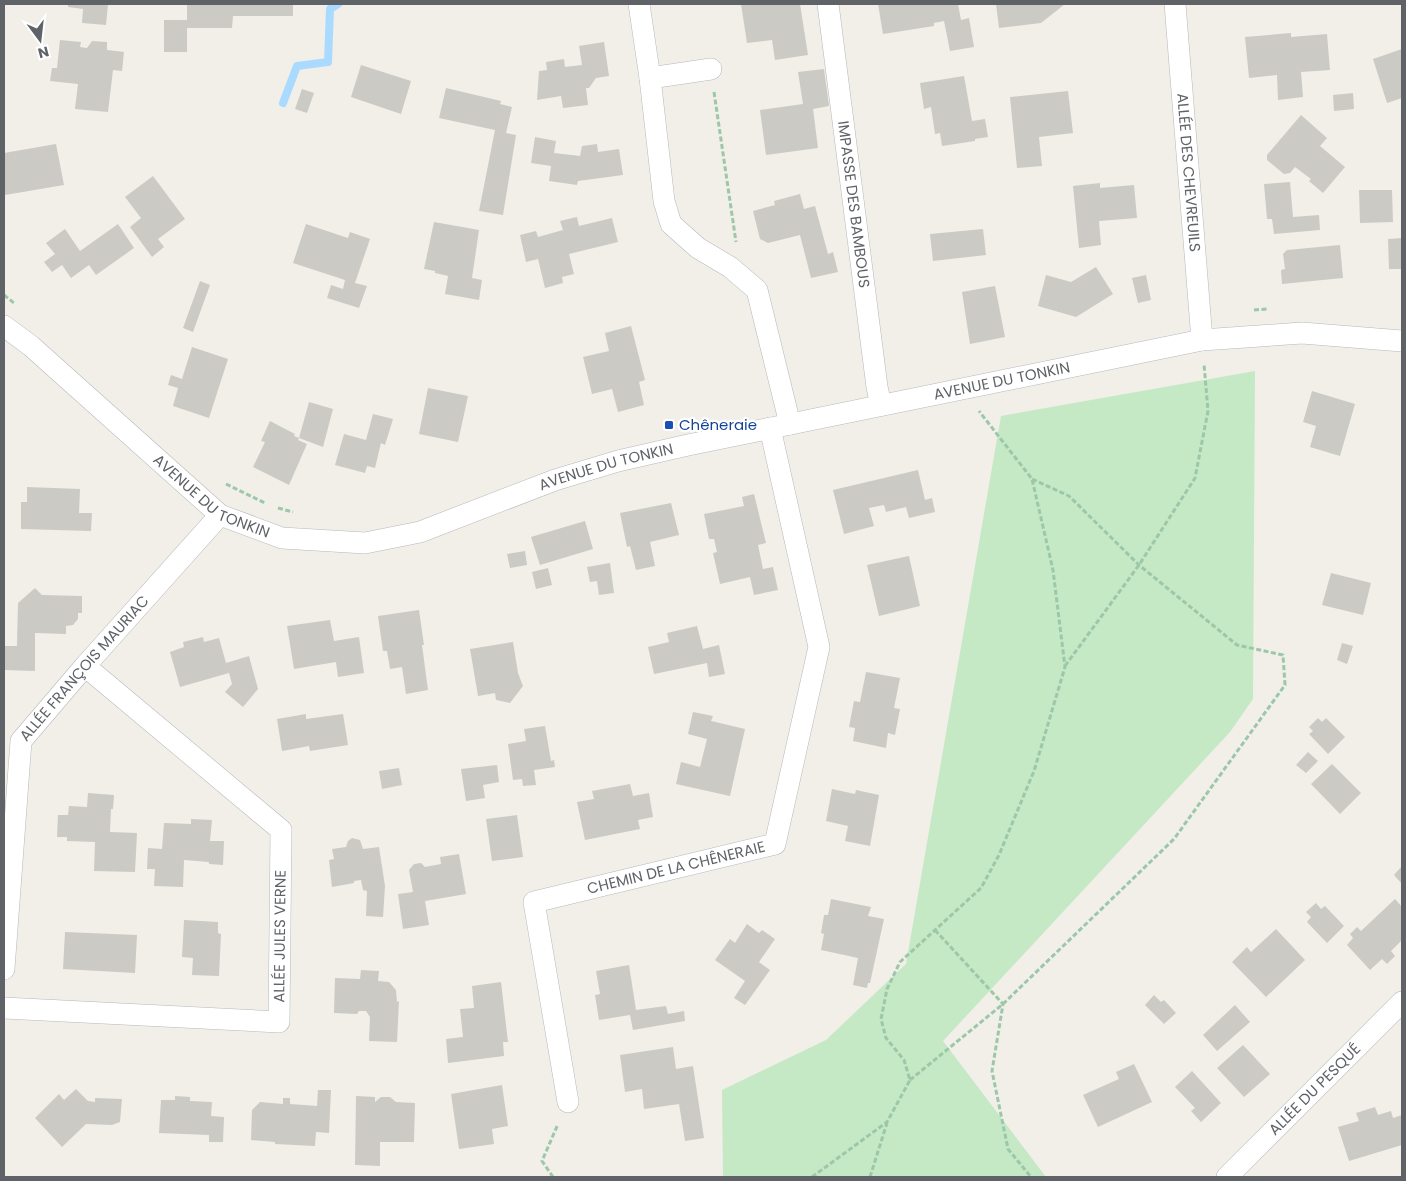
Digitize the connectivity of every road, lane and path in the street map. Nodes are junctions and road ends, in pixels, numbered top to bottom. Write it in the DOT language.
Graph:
graph roads {
  1 [pos="639,4"];
  2 [pos="828,4"];
  3 [pos="1175,4"];
  4 [pos="711,69"];
  5 [pos="650,78"];
  6 [pos="730,267"];
  7 [pos="4,295"];
  8 [pos="19,307"];
  9 [pos="1270,309"];
  10 [pos="1252,310"];
  11 [pos="4,326"];
  12 [pos="1202,340"];
  13 [pos="1402,341"];
  14 [pos="962,389"];
  15 [pos="881,405"];
  16 [pos="780,426"];
  17 [pos="1032,479"];
  18 [pos="220,480"];
  19 [pos="296,513"];
  20 [pos="220,515"];
  21 [pos="1140,565"];
  22 [pos="85,666"];
  23 [pos="1065,667"];
  24 [pos="13,741"];
  25 [pos="935,930"];
  26 [pos="4,969"];
  27 [pos="1402,1002"];
  28 [pos="1003,1004"];
  29 [pos="4,1008"];
  30 [pos="910,1080"];
  31 [pos="568,1102"];
  32 [pos="887,1122"];
  33 [pos="553,1177"];
  34 [pos="812,1177"];
  35 [pos="870,1177"];
  36 [pos="1031,1177"];
  37 [pos="1227,1177"];
  1 -- 5 [label="street"];
  2 -- 15 [label="street, IMPASSE DES BAMBOUS"];
  3 -- 12 [label="street, ALLÉE DES CHEVREUILS"];
  4 -- 5 [label="street"];
  4 -- 6 [label="path"];
  5 -- 6 [label="street"];
  6 -- 16 [label="street"];
  7 -- 8 [label="path"];
  9 -- 10 [label="path"];
  11 -- 20 [label="street, AVENUE DU TONKIN"];
  12 -- 13 [label="street, AVENUE DU TONKIN"];
  12 -- 14 [label="street, AVENUE DU TONKIN"];
  12 -- 21 [label="path"];
  14 -- 15 [label="street, AVENUE DU TONKIN"];
  14 -- 17 [label="path"];
  15 -- 16 [label="street, AVENUE DU TONKIN"];
  16 -- 20 [label="street, AVENUE DU TONKIN"];
  16 -- 31 [label="street, CHEMIN DE LA CHÊNERAIE"];
  17 -- 21 [label="path"];
  17 -- 23 [label="path"];
  18 -- 19 [label="path"];
  20 -- 22 [label="street, ALLÉE FRANÇOIS MAURIAC"];
  21 -- 23 [label="path"];
  21 -- 28 [label="path"];
  22 -- 24 [label="street, ALLÉE FRANÇOIS MAURIAC"];
  22 -- 29 [label="street, ALLÉE JULES VERNE"];
  23 -- 25 [label="path"];
  24 -- 26 [label="street, ALLÉE FRANÇOIS MAURIAC"];
  25 -- 28 [label="path"];
  25 -- 30 [label="path"];
  27 -- 37 [label="street, ALLÉE DU PESQUÉ"];
  28 -- 30 [label="path"];
  28 -- 36 [label="path"];
  30 -- 32 [label="path"];
  31 -- 33 [label="path"];
  32 -- 34 [label="path"];
  32 -- 35 [label="path"];
}
